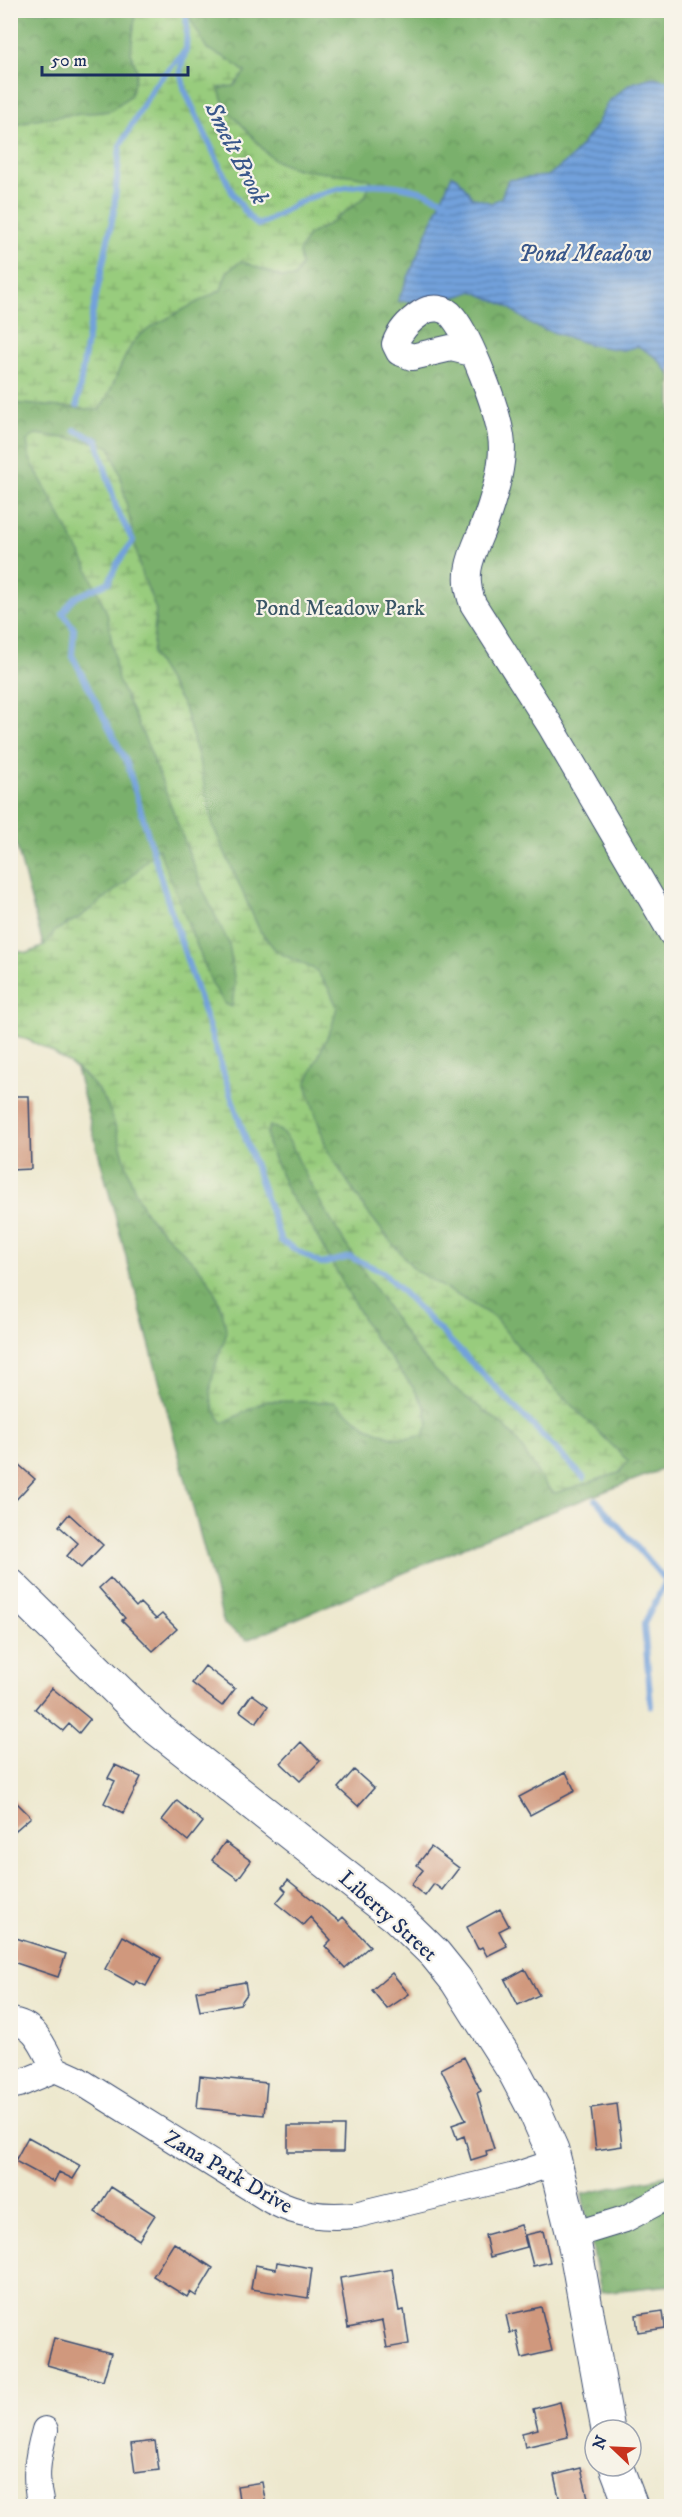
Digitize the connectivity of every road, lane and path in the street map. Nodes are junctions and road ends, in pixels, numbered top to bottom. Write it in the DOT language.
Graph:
graph roads {
  1 [pos="472,353"];
  2 [pos="672,934"];
  3 [pos="10,1585"];
  4 [pos="10,2021"];
  5 [pos="55,2069"];
  6 [pos="10,2086"];
  7 [pos="556,2162"];
  8 [pos="672,2194"];
  9 [pos="573,2235"];
  10 [pos="606,2418"];
  11 [pos="45,2430"];
  12 [pos="620,2478"];
  13 [pos="41,2506"];
  14 [pos="631,2506"];
  1 -- 2 [label="street"];
  3 -- 7 [label="main road, Liberty Street"];
  4 -- 5 [label="street"];
  5 -- 6 [label="street"];
  5 -- 7 [label="street, Zana Park Drive"];
  7 -- 9 [label="main road, Liberty Street"];
  8 -- 9 [label="street"];
  9 -- 10 [label="main road, Liberty Street"];
  11 -- 13 [label="street"];
  12 -- 14 [label="main road"];
}
